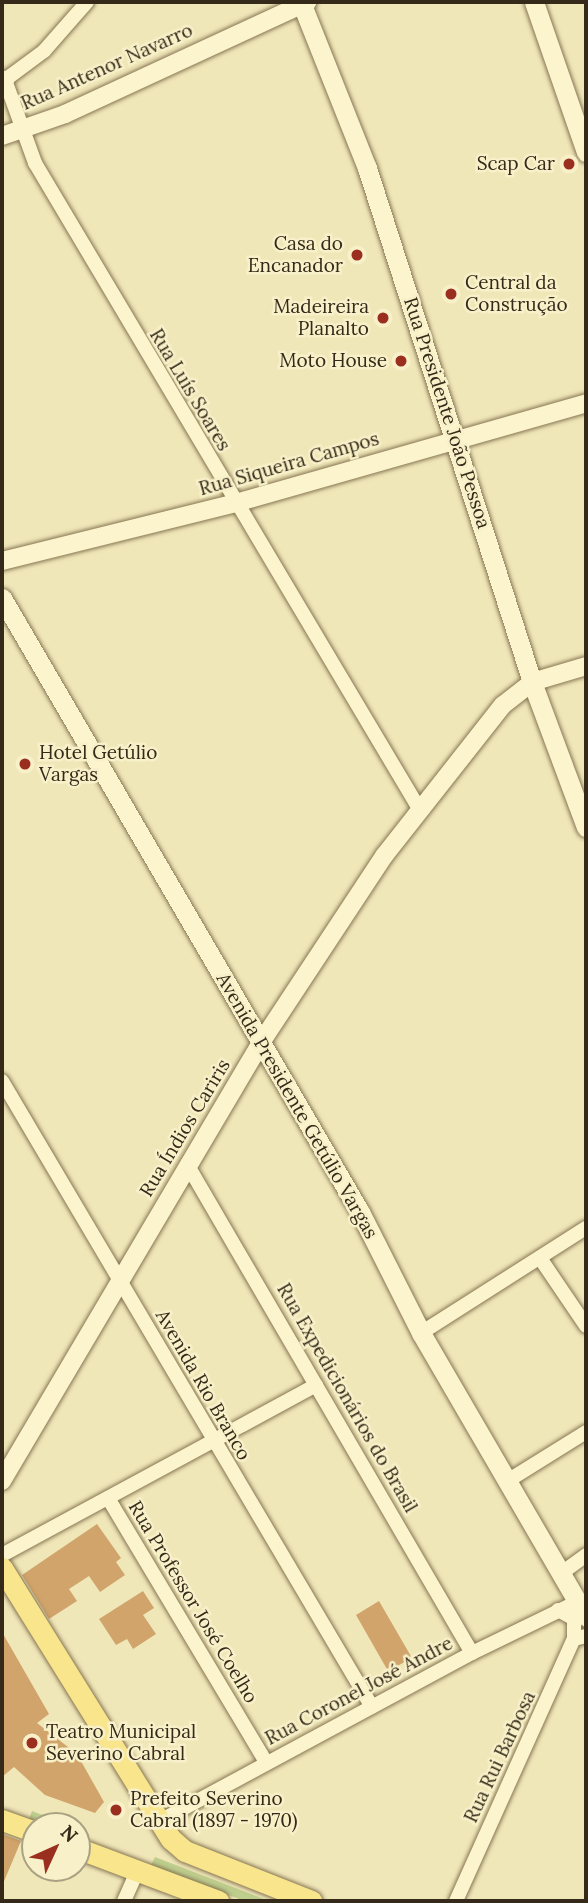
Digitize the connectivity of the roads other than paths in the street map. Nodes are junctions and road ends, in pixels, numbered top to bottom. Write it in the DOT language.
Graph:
graph roads {
  1 [pos="87,2"];
  2 [pos="303,2"];
  3 [pos="534,2"];
  4 [pos="3,81"];
  5 [pos="26,127"];
  6 [pos="2,136"];
  7 [pos="586,152"];
  8 [pos="586,403"];
  9 [pos="456,439"];
  10 [pos="236,503"];
  11 [pos="2,561"];
  12 [pos="2,598"];
  13 [pos="586,666"];
  14 [pos="532,682"];
  15 [pos="420,810"];
  16 [pos="586,827"];
  17 [pos="262,1041"];
  18 [pos="2,1081"];
  19 [pos="187,1164"];
  20 [pos="586,1228"];
  21 [pos="540,1258"];
  22 [pos="119,1280"];
  23 [pos="586,1326"];
  24 [pos="421,1333"];
  25 [pos="316,1385"];
  26 [pos="586,1432"];
  27 [pos="213,1441"];
  28 [pos="509,1480"];
  29 [pos="2,1481"];
  30 [pos="108,1498"];
  31 [pos="2,1555"];
  32 [pos="586,1555"];
  33 [pos="2,1567"];
  34 [pos="563,1572"];
  35 [pos="583,1609"];
  36 [pos="558,1610"];
  37 [pos="580,1638"];
  38 [pos="472,1653"];
  39 [pos="372,1707"];
  40 [pos="266,1762"];
  41 [pos="2,1820"];
  42 [pos="160,1821"];
  43 [pos="21,1827"];
  44 [pos="91,1853"];
  45 [pos="138,1870"];
  46 [pos="124,1901"];
  47 [pos="218,1901"];
  48 [pos="311,1901"];
  49 [pos="456,1901"];
  1 -- 4 [label="street, Rua Antenor Navarro"];
  2 -- 5 [label="street, Rua Antenor Navarro"];
  2 -- 9 [label="main road, Rua Presidente João Pessoa"];
  3 -- 7 [label="main road"];
  4 -- 5 [label="street, Rua Luís Soares"];
  5 -- 6 [label="street, Rua Antenor Navarro"];
  5 -- 10 [label="street, Rua Luís Soares"];
  8 -- 9 [label="street, Rua Siqueira Campos"];
  9 -- 10 [label="street, Rua Siqueira Campos"];
  9 -- 14 [label="main road, Rua Presidente João Pessoa"];
  10 -- 11 [label="street, Rua Siqueira Campos"];
  10 -- 15 [label="street, Rua Luís Soares"];
  12 -- 17 [label="main road, Avenida Presidente Getúlio Vargas"];
  13 -- 14 [label="street"];
  14 -- 15 [label="street, Rua Índios Cariris"];
  14 -- 16 [label="main road, Rua Presidente João Pessoa"];
  15 -- 17 [label="street, Rua Índios Cariris"];
  17 -- 19 [label="street, Rua Índios Cariris"];
  17 -- 24 [label="main road, Avenida Presidente Getúlio Vargas"];
  18 -- 22 [label="street, Avenida Rio Branco"];
  19 -- 22 [label="street, Rua Índios Cariris"];
  19 -- 25 [label="street, Rua Expedicionários do Brasil"];
  20 -- 21 [label="street"];
  21 -- 23 [label="street"];
  21 -- 24 [label="street"];
  22 -- 27 [label="street, Avenida Rio Branco"];
  22 -- 29 [label="street, Rua Índios Cariris"];
  24 -- 28 [label="main road, Avenida Presidente Getúlio Vargas"];
  25 -- 27 [label="street"];
  25 -- 38 [label="street, Rua Expedicionários do Brasil"];
  26 -- 28 [label="street"];
  27 -- 30 [label="street"];
  27 -- 39 [label="street, Avenida Rio Branco"];
  28 -- 34 [label="main road, Avenida Presidente Getúlio Vargas"];
  30 -- 31 [label="street"];
  30 -- 40 [label="street, Rua Professor José Coelho"];
  32 -- 34 [label="street"];
  33 -- 42 [label="main road"];
  34 -- 35 [label="main road, Avenida Presidente Getúlio Vargas"];
  35 -- 36 [label="street, Rua Coronel José Andre"];
  36 -- 37 [label="street"];
  36 -- 38 [label="street, Rua Coronel José Andre"];
  37 -- 49 [label="street, Rua Rui Barbosa"];
  38 -- 39 [label="street, Rua Coronel José Andre"];
  39 -- 40 [label="street, Rua Coronel José Andre"];
  40 -- 42 [label="street, Rua Coronel José Andre"];
  41 -- 43 [label="main road"];
  42 -- 48 [label="main road"];
  44 -- 45 [label="main road"];
  45 -- 46 [label="street"];
  45 -- 47 [label="main road"];
}
